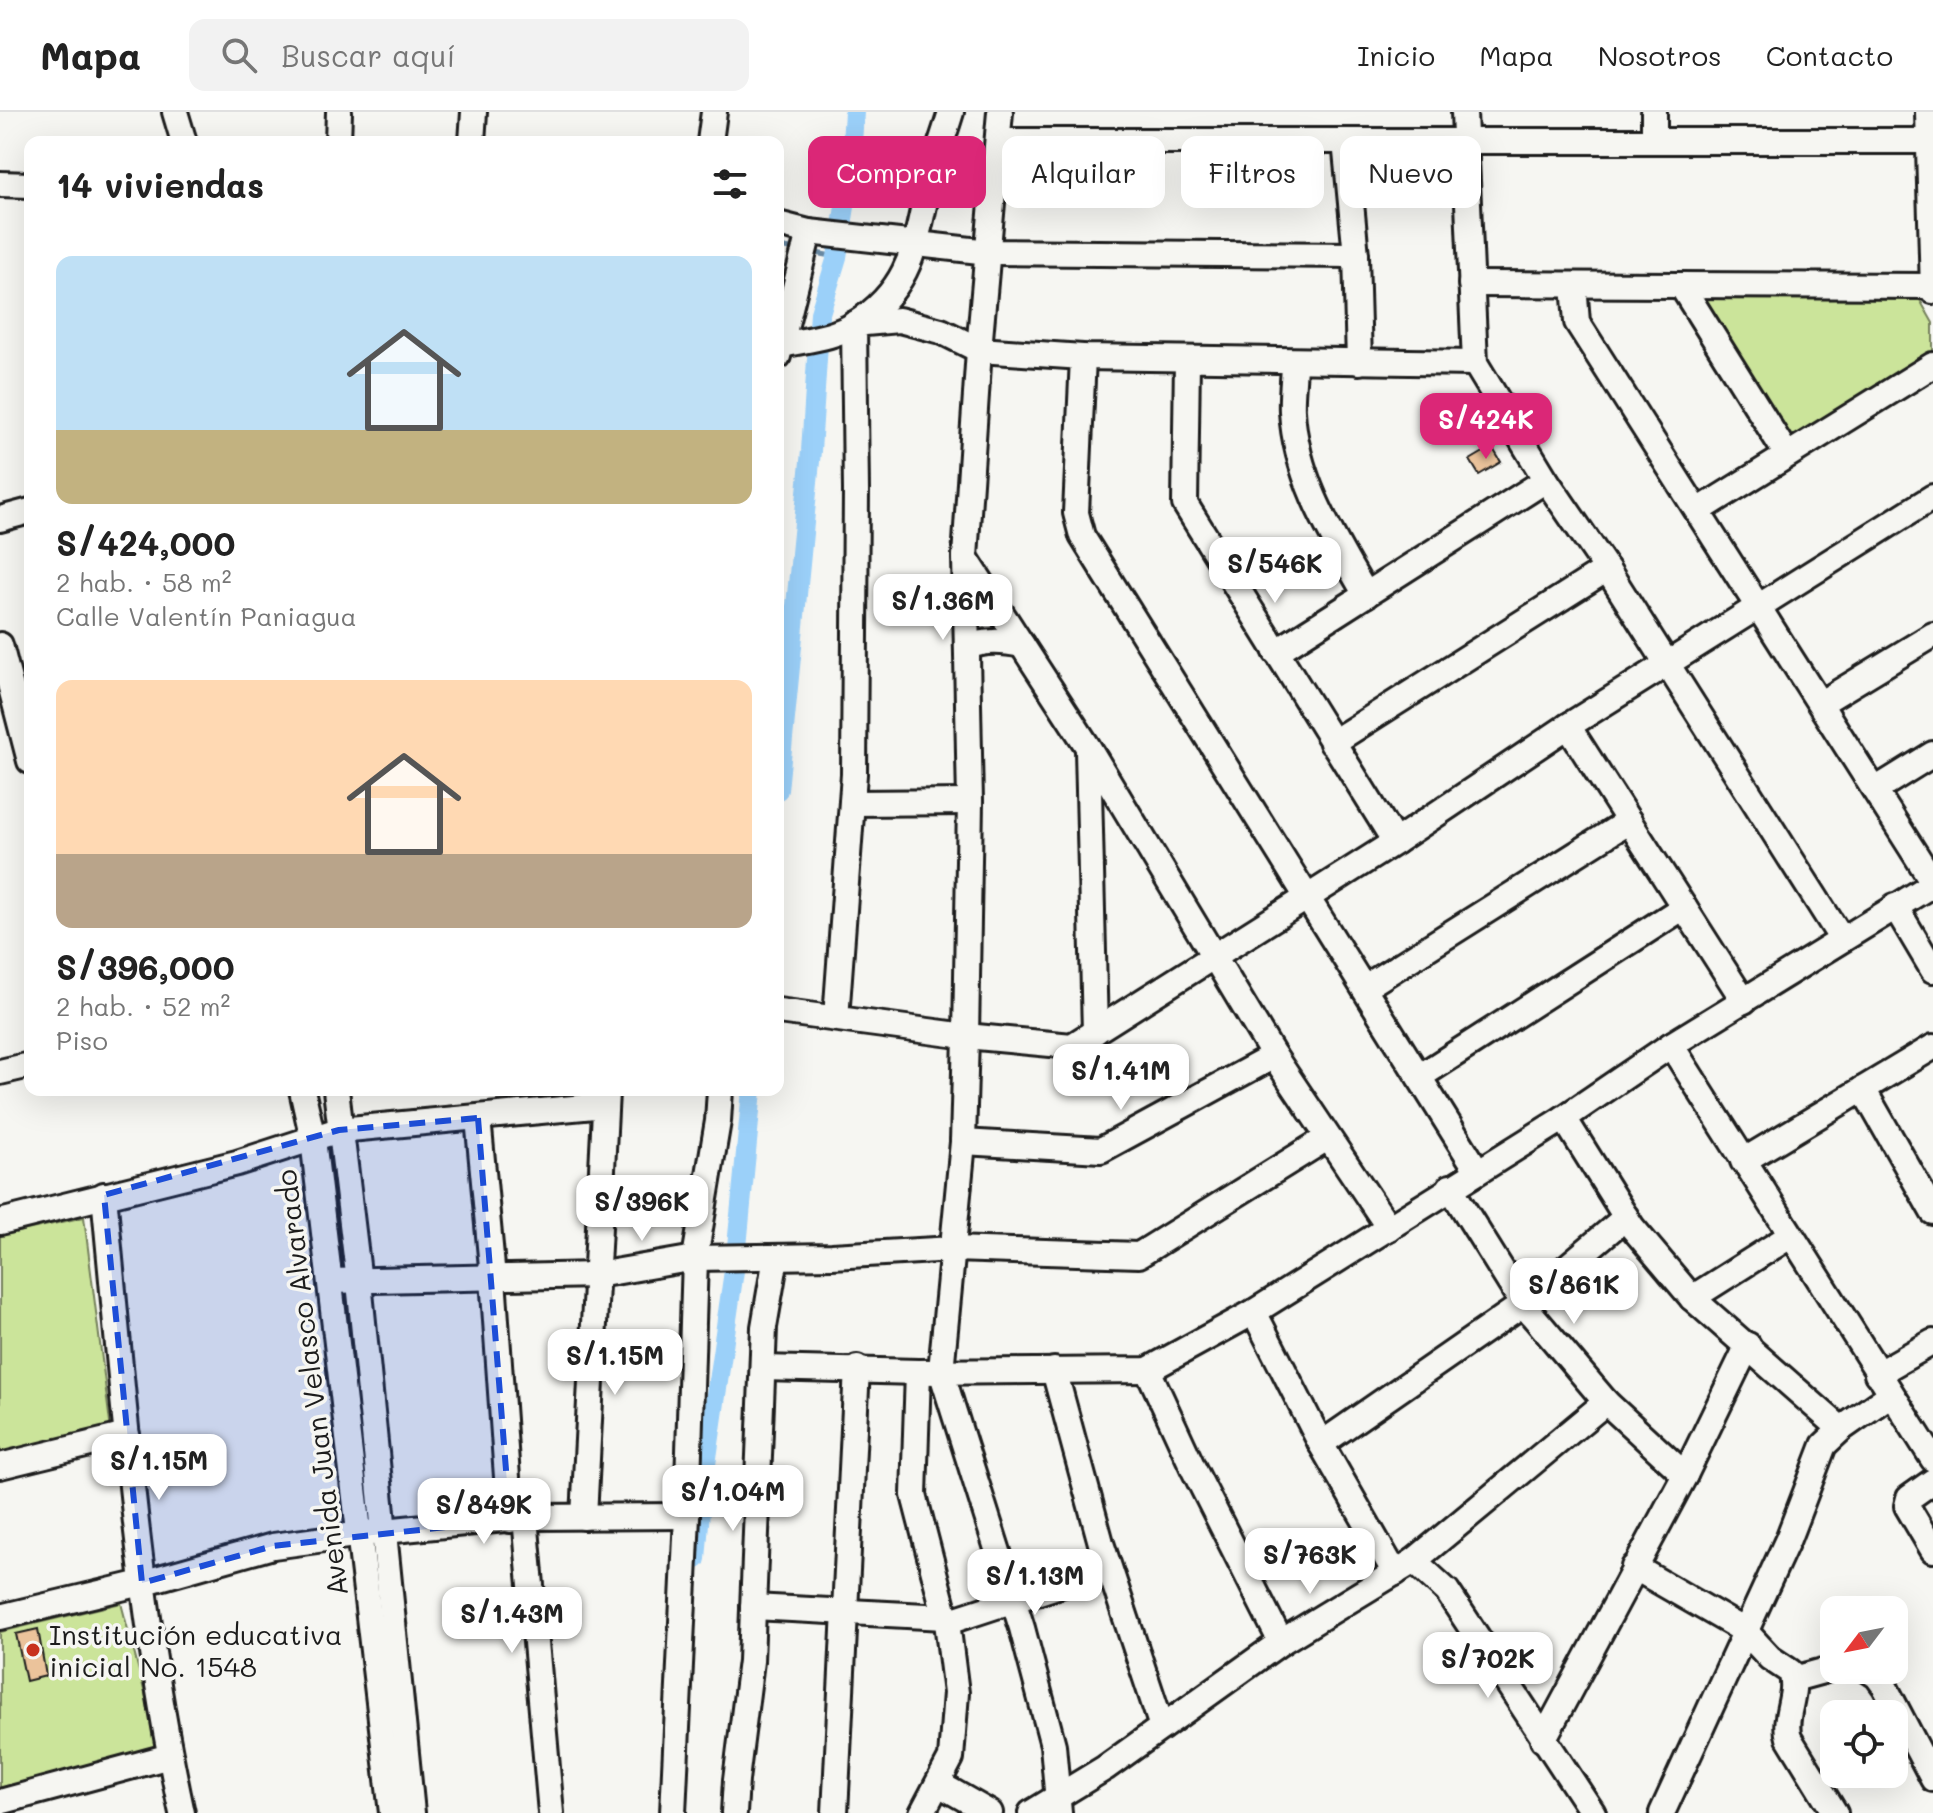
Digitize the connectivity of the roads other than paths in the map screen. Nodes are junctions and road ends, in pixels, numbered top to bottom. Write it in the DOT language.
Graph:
graph roads {
  1 [pos="175,112"];
  2 [pos="339,112"];
  3 [pos="474,112"];
  4 [pos="714,112"];
  5 [pos="951,112"];
  6 [pos="1000,112"];
  7 [pos="1464,112"];
  8 [pos="1654,112"];
  9 [pos="1928,112"];
  10 [pos="182,136"];
  11 [pos="338,136"];
  12 [pos="472,136"];
  13 [pos="711,136"];
  14 [pos="1464,136"];
  15 [pos="999,141"];
  16 [pos="1340,141"];
  17 [pos="1481,141"];
  18 [pos="1654,141"];
  19 [pos="1931,141"];
  20 [pos="0,184"];
  21 [pos="24,185"];
  22 [pos="1351,208"];
  23 [pos="1467,208"];
  24 [pos="784,226"];
  25 [pos="809,232"];
  26 [pos="916,245"];
  27 [pos="989,252"];
  28 [pos="1356,255"];
  29 [pos="1471,284"];
  30 [pos="1574,285"];
  31 [pos="1681,285"];
  32 [pos="1932,288"];
  33 [pos="854,324"];
  34 [pos="784,344"];
  35 [pos="784,348"];
  36 [pos="979,350"];
  37 [pos="1083,357"];
  38 [pos="1187,360"];
  39 [pos="1294,361"];
  40 [pos="1359,362"];
  41 [pos="1475,363"];
  42 [pos="1933,365"];
  43 [pos="1787,455"];
  44 [pos="1546,480"];
  45 [pos="1933,497"];
  46 [pos="1698,511"];
  47 [pos="24,513"];
  48 [pos="0,519"];
  49 [pos="965,557"];
  50 [pos="1607,569"];
  51 [pos="1366,595"];
  52 [pos="1759,606"];
  53 [pos="1933,635"];
  54 [pos="0,645"];
  55 [pos="1022,645"];
  56 [pos="967,647"];
  57 [pos="1276,652"];
  58 [pos="1667,665"];
  59 [pos="13,677"];
  60 [pos="1821,703"];
  61 [pos="1568,726"];
  62 [pos="24,731"];
  63 [pos="1332,743"];
  64 [pos="1088,747"];
  65 [pos="1933,754"];
  66 [pos="1875,790"];
  67 [pos="970,802"];
  68 [pos="852,803"];
  69 [pos="1629,821"];
  70 [pos="1395,842"];
  71 [pos="1933,883"];
  72 [pos="1308,897"];
  73 [pos="1895,906"];
  74 [pos="1684,907"];
  75 [pos="1841,938"];
  76 [pos="1214,957"];
  77 [pos="1933,970"];
  78 [pos="1364,988"];
  79 [pos="1744,1001"];
  80 [pos="784,1012"];
  81 [pos="836,1018"];
  82 [pos="1095,1032"];
  83 [pos="966,1036"];
  84 [pos="1671,1045"];
  85 [pos="1933,1047"];
  86 [pos="1274,1056"];
  87 [pos="24,1066"];
  88 [pos="0,1072"];
  89 [pos="1419,1077"];
  90 [pos="1863,1089"];
  91 [pos="303,1096"];
  92 [pos="336,1096"];
  93 [pos="720,1096"];
  94 [pos="606,1098"];
  95 [pos="478,1118"];
  96 [pos="1564,1118"];
  97 [pos="339,1130"];
  98 [pos="1327,1138"];
  99 [pos="313,1139"];
  100 [pos="963,1142"];
  101 [pos="1743,1161"];
  102 [pos="1477,1170"];
  103 [pos="1450,1187"];
  104 [pos="104,1195"];
  105 [pos="1933,1212"];
  106 [pos="1626,1217"];
  107 [pos="0,1222"];
  108 [pos="1389,1228"];
  109 [pos="1790,1236"];
  110 [pos="953,1249"];
  111 [pos="776,1257"];
  112 [pos="695,1258"];
  113 [pos="597,1275"];
  114 [pos="493,1278"];
  115 [pos="330,1281"];
  116 [pos="359,1282"];
  117 [pos="1692,1298"];
  118 [pos="1523,1304"];
  119 [pos="1254,1312"];
  120 [pos="1933,1342"];
  121 [pos="1748,1345"];
  122 [pos="763,1368"];
  123 [pos="857,1368"];
  124 [pos="1054,1370"];
  125 [pos="1148,1370"];
  126 [pos="930,1371"];
  127 [pos="1884,1384"];
  128 [pos="1606,1402"];
  129 [pos="1841,1429"];
  130 [pos="127,1435"];
  131 [pos="1321,1444"];
  132 [pos="1933,1459"];
  133 [pos="0,1466"];
  134 [pos="1685,1475"];
  135 [pos="1933,1481"];
  136 [pos="687,1516"];
  137 [pos="584,1517"];
  138 [pos="518,1518"];
  139 [pos="384,1531"];
  140 [pos="359,1535"];
  141 [pos="1933,1550"];
  142 [pos="1404,1567"];
  143 [pos="1634,1567"];
  144 [pos="1109,1569"];
  145 [pos="142,1583"];
  146 [pos="1013,1599"];
  147 [pos="753,1607"];
  148 [pos="845,1612"];
  149 [pos="0,1617"];
  150 [pos="946,1619"];
  151 [pos="1745,1631"];
  152 [pos="1281,1642"];
  153 [pos="1820,1672"];
  154 [pos="1794,1679"];
  155 [pos="1883,1684"];
  156 [pos="1162,1727"];
  157 [pos="1543,1740"];
  158 [pos="170,1756"];
  159 [pos="1933,1779"];
  160 [pos="939,1784"];
  161 [pos="0,1802"];
  162 [pos="1059,1803"];
  163 [pos="182,1813"];
  164 [pos="392,1813"];
  165 [pos="412,1813"];
  166 [pos="551,1813"];
  167 [pos="673,1813"];
  168 [pos="734,1813"];
  169 [pos="835,1813"];
  170 [pos="922,1813"];
  171 [pos="990,1813"];
  172 [pos="1031,1813"];
  173 [pos="1593,1813"];
  174 [pos="1663,1813"];
  175 [pos="1835,1813"];
  1 -- 10 [label="street"];
  2 -- 11 [label="street"];
  3 -- 12 [label="street"];
  4 -- 13 [label="street"];
  5 -- 26 [label="street"];
  6 -- 15 [label="street"];
  7 -- 14 [label="street"];
  8 -- 18 [label="street"];
  9 -- 19 [label="street"];
  15 -- 16 [label="street"];
  15 -- 27 [label="street"];
  17 -- 18 [label="street"];
  18 -- 19 [label="street"];
  19 -- 32 [label="street"];
  20 -- 21 [label="street"];
  22 -- 28 [label="street"];
  23 -- 29 [label="street"];
  24 -- 25 [label="street"];
  25 -- 26 [label="street"];
  25 -- 34 [label="street"];
  26 -- 27 [label="street"];
  26 -- 33 [label="street"];
  27 -- 28 [label="street"];
  27 -- 36 [label="street"];
  28 -- 40 [label="street"];
  29 -- 30 [label="street"];
  29 -- 41 [label="street"];
  30 -- 31 [label="street"];
  30 -- 46 [label="street"];
  31 -- 32 [label="street"];
  31 -- 43 [label="street"];
  33 -- 35 [label="street"];
  33 -- 36 [label="street"];
  33 -- 68 [label="street"];
  36 -- 37 [label="street"];
  36 -- 49 [label="street"];
  37 -- 38 [label="street"];
  37 -- 72 [label="street"];
  38 -- 39 [label="street"];
  38 -- 57 [label="street"];
  39 -- 40 [label="street"];
  39 -- 51 [label="street"];
  40 -- 41 [label="street"];
  41 -- 44 [label="street"];
  42 -- 43 [label="street"];
  43 -- 46 [label="street"];
  44 -- 50 [label="street"];
  44 -- 51 [label="street"];
  45 -- 52 [label="street"];
  46 -- 52 [label="street"];
  47 -- 48 [label="street"];
  49 -- 55 [label="street"];
  49 -- 56 [label="street"];
  50 -- 58 [label="street"];
  50 -- 63 [label="street"];
  51 -- 57 [label="street"];
  52 -- 58 [label="street"];
  52 -- 60 [label="street"];
  53 -- 60 [label="street"];
  54 -- 59 [label="street"];
  55 -- 56 [label="street"];
  55 -- 64 [label="street"];
  56 -- 67 [label="street"];
  57 -- 63 [label="street"];
  58 -- 61 [label="street"];
  58 -- 75 [label="street"];
  59 -- 62 [label="street"];
  60 -- 66 [label="street"];
  61 -- 69 [label="street"];
  61 -- 70 [label="street"];
  63 -- 70 [label="street"];
  64 -- 76 [label="street"];
  64 -- 82 [label="street"];
  65 -- 66 [label="street"];
  66 -- 71 [label="street"];
  67 -- 68 [label="street"];
  67 -- 83 [label="street"];
  68 -- 81 [label="street"];
  69 -- 74 [label="street"];
  69 -- 78 [label="street"];
  70 -- 72 [label="street"];
  71 -- 73 [label="street"];
  72 -- 76 [label="street"];
  72 -- 78 [label="street"];
  73 -- 75 [label="street"];
  73 -- 77 [label="street"];
  74 -- 79 [label="street"];
  74 -- 89 [label="street"];
  75 -- 79 [label="street"];
  76 -- 82 [label="street"];
  76 -- 86 [label="street"];
  78 -- 89 [label="street"];
  79 -- 84 [label="street"];
  80 -- 81 [label="street"];
  81 -- 83 [label="street"];
  82 -- 83 [label="street"];
  83 -- 100 [label="street"];
  84 -- 96 [label="street"];
  84 -- 101 [label="street"];
  85 -- 90 [label="street"];
  86 -- 98 [label="street"];
  86 -- 100 [label="street"];
  87 -- 88 [label="street"];
  89 -- 102 [label="street"];
  90 -- 101 [label="street"];
  90 -- 105 [label="street"];
  91 -- 99 [label="street, Avenida Juan Velasco Alvarado"];
  92 -- 97 [label="street"];
  93 -- 112 [label="street"];
  94 -- 95 [label="street"];
  94 -- 113 [label="street"];
  95 -- 97 [label="street"];
  95 -- 114 [label="street"];
  96 -- 102 [label="street"];
  96 -- 106 [label="street"];
  97 -- 99 [label="street"];
  97 -- 116 [label="street"];
  98 -- 108 [label="street"];
  98 -- 110 [label="street"];
  99 -- 104 [label="street"];
  99 -- 115 [label="street, Avenida Juan Velasco Alvarado"];
  100 -- 110 [label="street"];
  101 -- 109 [label="street"];
  102 -- 103 [label="street"];
  103 -- 108 [label="street"];
  103 -- 118 [label="street"];
  104 -- 107 [label="street"];
  104 -- 130 [label="street"];
  106 -- 117 [label="street"];
  106 -- 118 [label="street"];
  108 -- 119 [label="street"];
  109 -- 117 [label="street"];
  109 -- 127 [label="street"];
  110 -- 111 [label="street"];
  110 -- 126 [label="street"];
  111 -- 112 [label="street"];
  111 -- 122 [label="street"];
  112 -- 113 [label="street"];
  112 -- 136 [label="street"];
  113 -- 114 [label="street"];
  113 -- 137 [label="street"];
  114 -- 116 [label="street"];
  114 -- 138 [label="street"];
  115 -- 116 [label="street"];
  115 -- 140 [label="street, Avenida Juan Velasco Alvarado"];
  116 -- 139 [label="street"];
  117 -- 121 [label="street"];
  118 -- 128 [label="street"];
  118 -- 131 [label="street"];
  119 -- 125 [label="street"];
  119 -- 131 [label="street"];
  120 -- 127 [label="street"];
  121 -- 129 [label="street"];
  121 -- 134 [label="street"];
  122 -- 123 [label="street"];
  122 -- 147 [label="street"];
  123 -- 126 [label="street"];
  123 -- 148 [label="street"];
  124 -- 125 [label="street"];
  124 -- 126 [label="street"];
  124 -- 144 [label="street"];
  125 -- 152 [label="street"];
  126 -- 146 [label="street"];
  126 -- 150 [label="street"];
  127 -- 129 [label="street"];
  127 -- 132 [label="street"];
  128 -- 134 [label="street"];
  128 -- 142 [label="street"];
  129 -- 151 [label="street"];
  130 -- 133 [label="street"];
  130 -- 145 [label="street"];
  131 -- 142 [label="street"];
  134 -- 143 [label="street"];
  135 -- 141 [label="street"];
  136 -- 137 [label="street"];
  136 -- 167 [label="street"];
  137 -- 138 [label="street"];
  138 -- 139 [label="street"];
  138 -- 166 [label="street"];
  139 -- 140 [label="street"];
  139 -- 165 [label="street"];
  140 -- 145 [label="street"];
  140 -- 164 [label="street, Avenida Juan Velasco Alvarado"];
  142 -- 152 [label="street"];
  142 -- 157 [label="street"];
  143 -- 151 [label="street"];
  143 -- 157 [label="street"];
  144 -- 146 [label="street"];
  144 -- 156 [label="street"];
  145 -- 149 [label="street"];
  145 -- 158 [label="street"];
  146 -- 150 [label="street"];
  146 -- 162 [label="street"];
  147 -- 148 [label="street"];
  147 -- 168 [label="street"];
  148 -- 150 [label="street"];
  148 -- 169 [label="street"];
  150 -- 160 [label="street"];
  151 -- 154 [label="street"];
  151 -- 174 [label="street"];
  152 -- 156 [label="street"];
  153 -- 154 [label="street"];
  154 -- 175 [label="street"];
  155 -- 159 [label="street"];
  156 -- 162 [label="street"];
  157 -- 173 [label="street"];
  158 -- 161 [label="street"];
  158 -- 163 [label="street"];
  160 -- 170 [label="street"];
  160 -- 171 [label="street"];
  162 -- 172 [label="street"];
}
